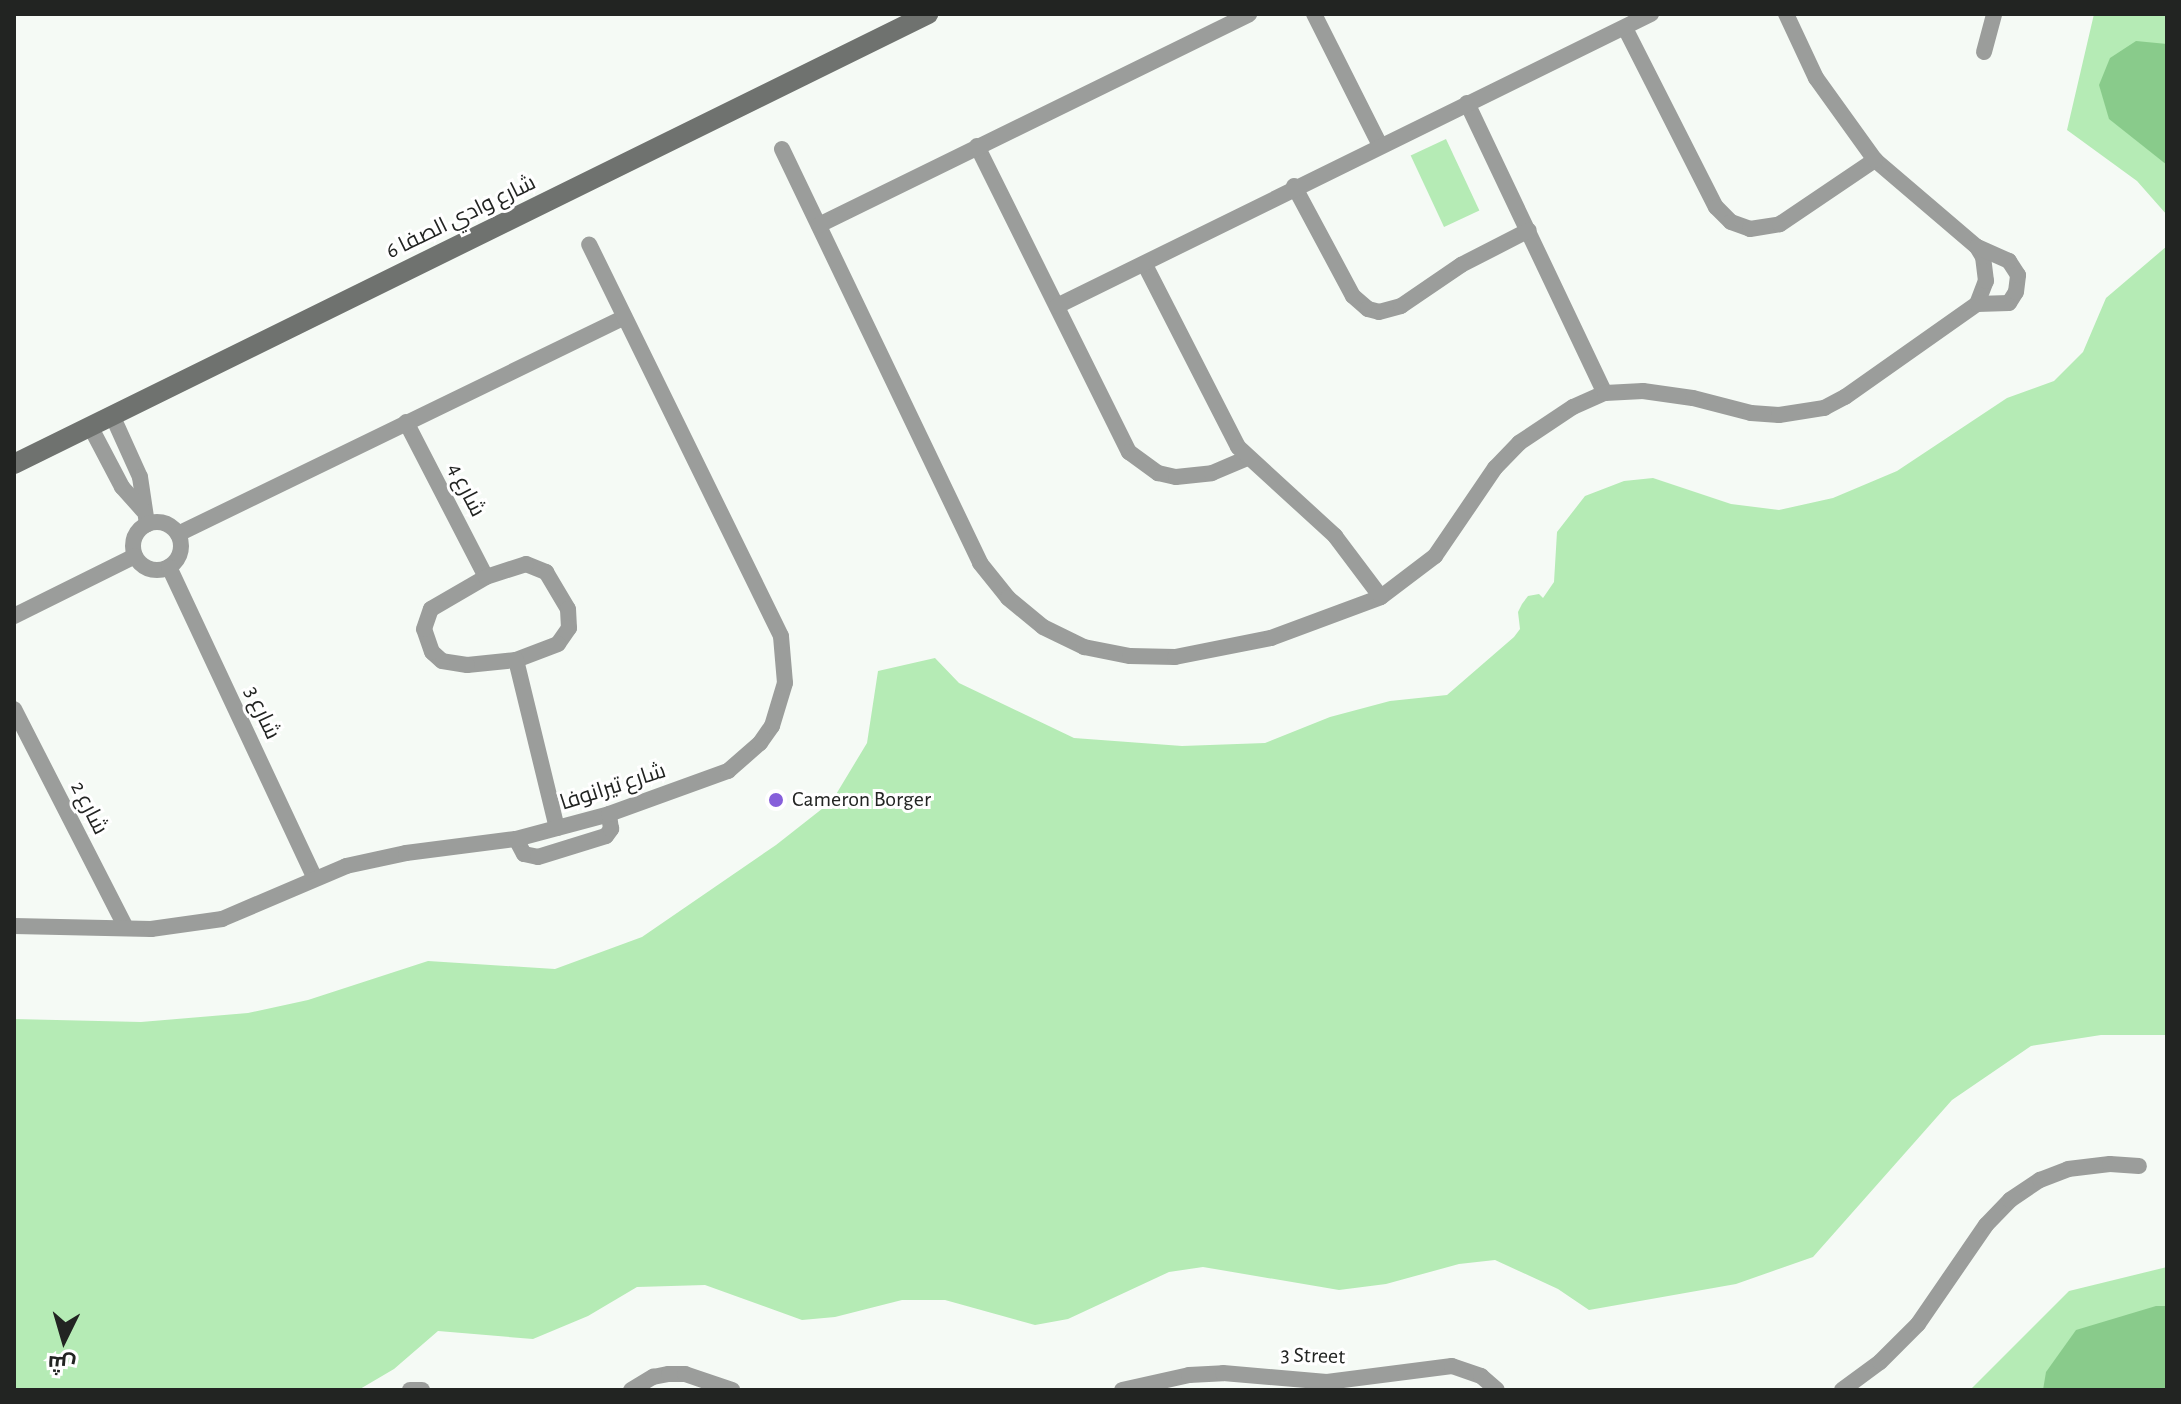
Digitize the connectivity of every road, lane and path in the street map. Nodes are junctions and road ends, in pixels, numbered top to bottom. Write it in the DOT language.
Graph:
graph roads {
  1 [pos="928,14"];
  2 [pos="1249,14"];
  3 [pos="1314,14"];
  4 [pos="1651,14"];
  5 [pos="1786,14"];
  6 [pos="1994,14"];
  7 [pos="1625,28"];
  8 [pos="1984,52"];
  9 [pos="1467,103"];
  10 [pos="1380,145"];
  11 [pos="977,146"];
  12 [pos="782,149"];
  13 [pos="1875,160"];
  14 [pos="1294,186"];
  15 [pos="819,225"];
  16 [pos="1529,230"];
  17 [pos="589,244"];
  18 [pos="1977,247"];
  19 [pos="1145,265"];
  20 [pos="1977,304"];
  21 [pos="1057,306"];
  22 [pos="624,317"];
  23 [pos="1605,393"];
  24 [pos="112,415"];
  25 [pos="406,422"];
  26 [pos="90,426"];
  27 [pos="126,445"];
  28 [pos="106,455"];
  29 [pos="1247,458"];
  30 [pos="14,464"];
  31 [pos="142,512"];
  32 [pos="178,534"];
  33 [pos="135,556"];
  34 [pos="169,567"];
  35 [pos="486,577"];
  36 [pos="1381,597"];
  37 [pos="14,616"];
  38 [pos="516,660"];
  39 [pos="14,709"];
  40 [pos="609,814"];
  41 [pos="557,828"];
  42 [pos="516,839"];
  43 [pos="315,878"];
  44 [pos="14,926"];
  45 [pos="125,926"];
  46 [pos="2139,1166"];
  47 [pos="1327,1386"];
  48 [pos="410,1390"];
  49 [pos="422,1390"];
  50 [pos="631,1390"];
  51 [pos="732,1390"];
  52 [pos="1122,1390"];
  53 [pos="1497,1390"];
  54 [pos="1842,1390"];
  1 -- 24 [label="main road, شارع وادي الصفا 6"];
  2 -- 11 [label="street"];
  3 -- 10 [label="street"];
  4 -- 7 [label="street"];
  5 -- 13 [label="street"];
  6 -- 8 [label="street"];
  7 -- 9 [label="street"];
  7 -- 13 [label="street"];
  9 -- 10 [label="street"];
  9 -- 16 [label="street"];
  10 -- 14 [label="street"];
  11 -- 15 [label="street"];
  11 -- 21 [label="street"];
  12 -- 15 [label="street"];
  13 -- 18 [label="street"];
  14 -- 16 [label="street"];
  14 -- 19 [label="street"];
  15 -- 36 [label="street"];
  16 -- 23 [label="street"];
  17 -- 22 [label="street, شارع تيرانوفا"];
  18 -- 20 [label="street"];
  18 -- 20 [label="street"];
  19 -- 21 [label="street"];
  19 -- 29 [label="street"];
  20 -- 23 [label="street"];
  21 -- 29 [label="street"];
  22 -- 25 [label="street"];
  22 -- 40 [label="street, شارع تيرانوفا"];
  23 -- 36 [label="street"];
  24 -- 26 [label="main road, شارع وادي الصفا 6"];
  24 -- 27 [label="street"];
  25 -- 32 [label="street"];
  25 -- 35 [label="street, شارع 4"];
  26 -- 28 [label="street"];
  26 -- 30 [label="main road, شارع وادي الصفا 6"];
  27 -- 28 [label="street"];
  27 -- 31 [label="street"];
  28 -- 31 [label="street"];
  29 -- 36 [label="street"];
  31 -- 32 [label="street"];
  31 -- 33 [label="street"];
  32 -- 34 [label="street"];
  33 -- 34 [label="street"];
  33 -- 37 [label="street"];
  34 -- 43 [label="street, شارع 3"];
  35 -- 38 [label="street"];
  35 -- 38 [label="street"];
  38 -- 41 [label="street"];
  39 -- 45 [label="street, شارع 2"];
  40 -- 41 [label="street, شارع تيرانوفا"];
  40 -- 42 [label="street"];
  41 -- 42 [label="street, شارع تيرانوفا"];
  42 -- 43 [label="street, شارع تيرانوفا"];
  43 -- 45 [label="street, شارع تيرانوفا"];
  44 -- 45 [label="street, شارع تيرانوفا"];
  46 -- 54 [label="street"];
  47 -- 52 [label="street, 3 Street"];
  47 -- 53 [label="street, 3 Street"];
  48 -- 49 [label="street"];
  50 -- 51 [label="street"];
}
